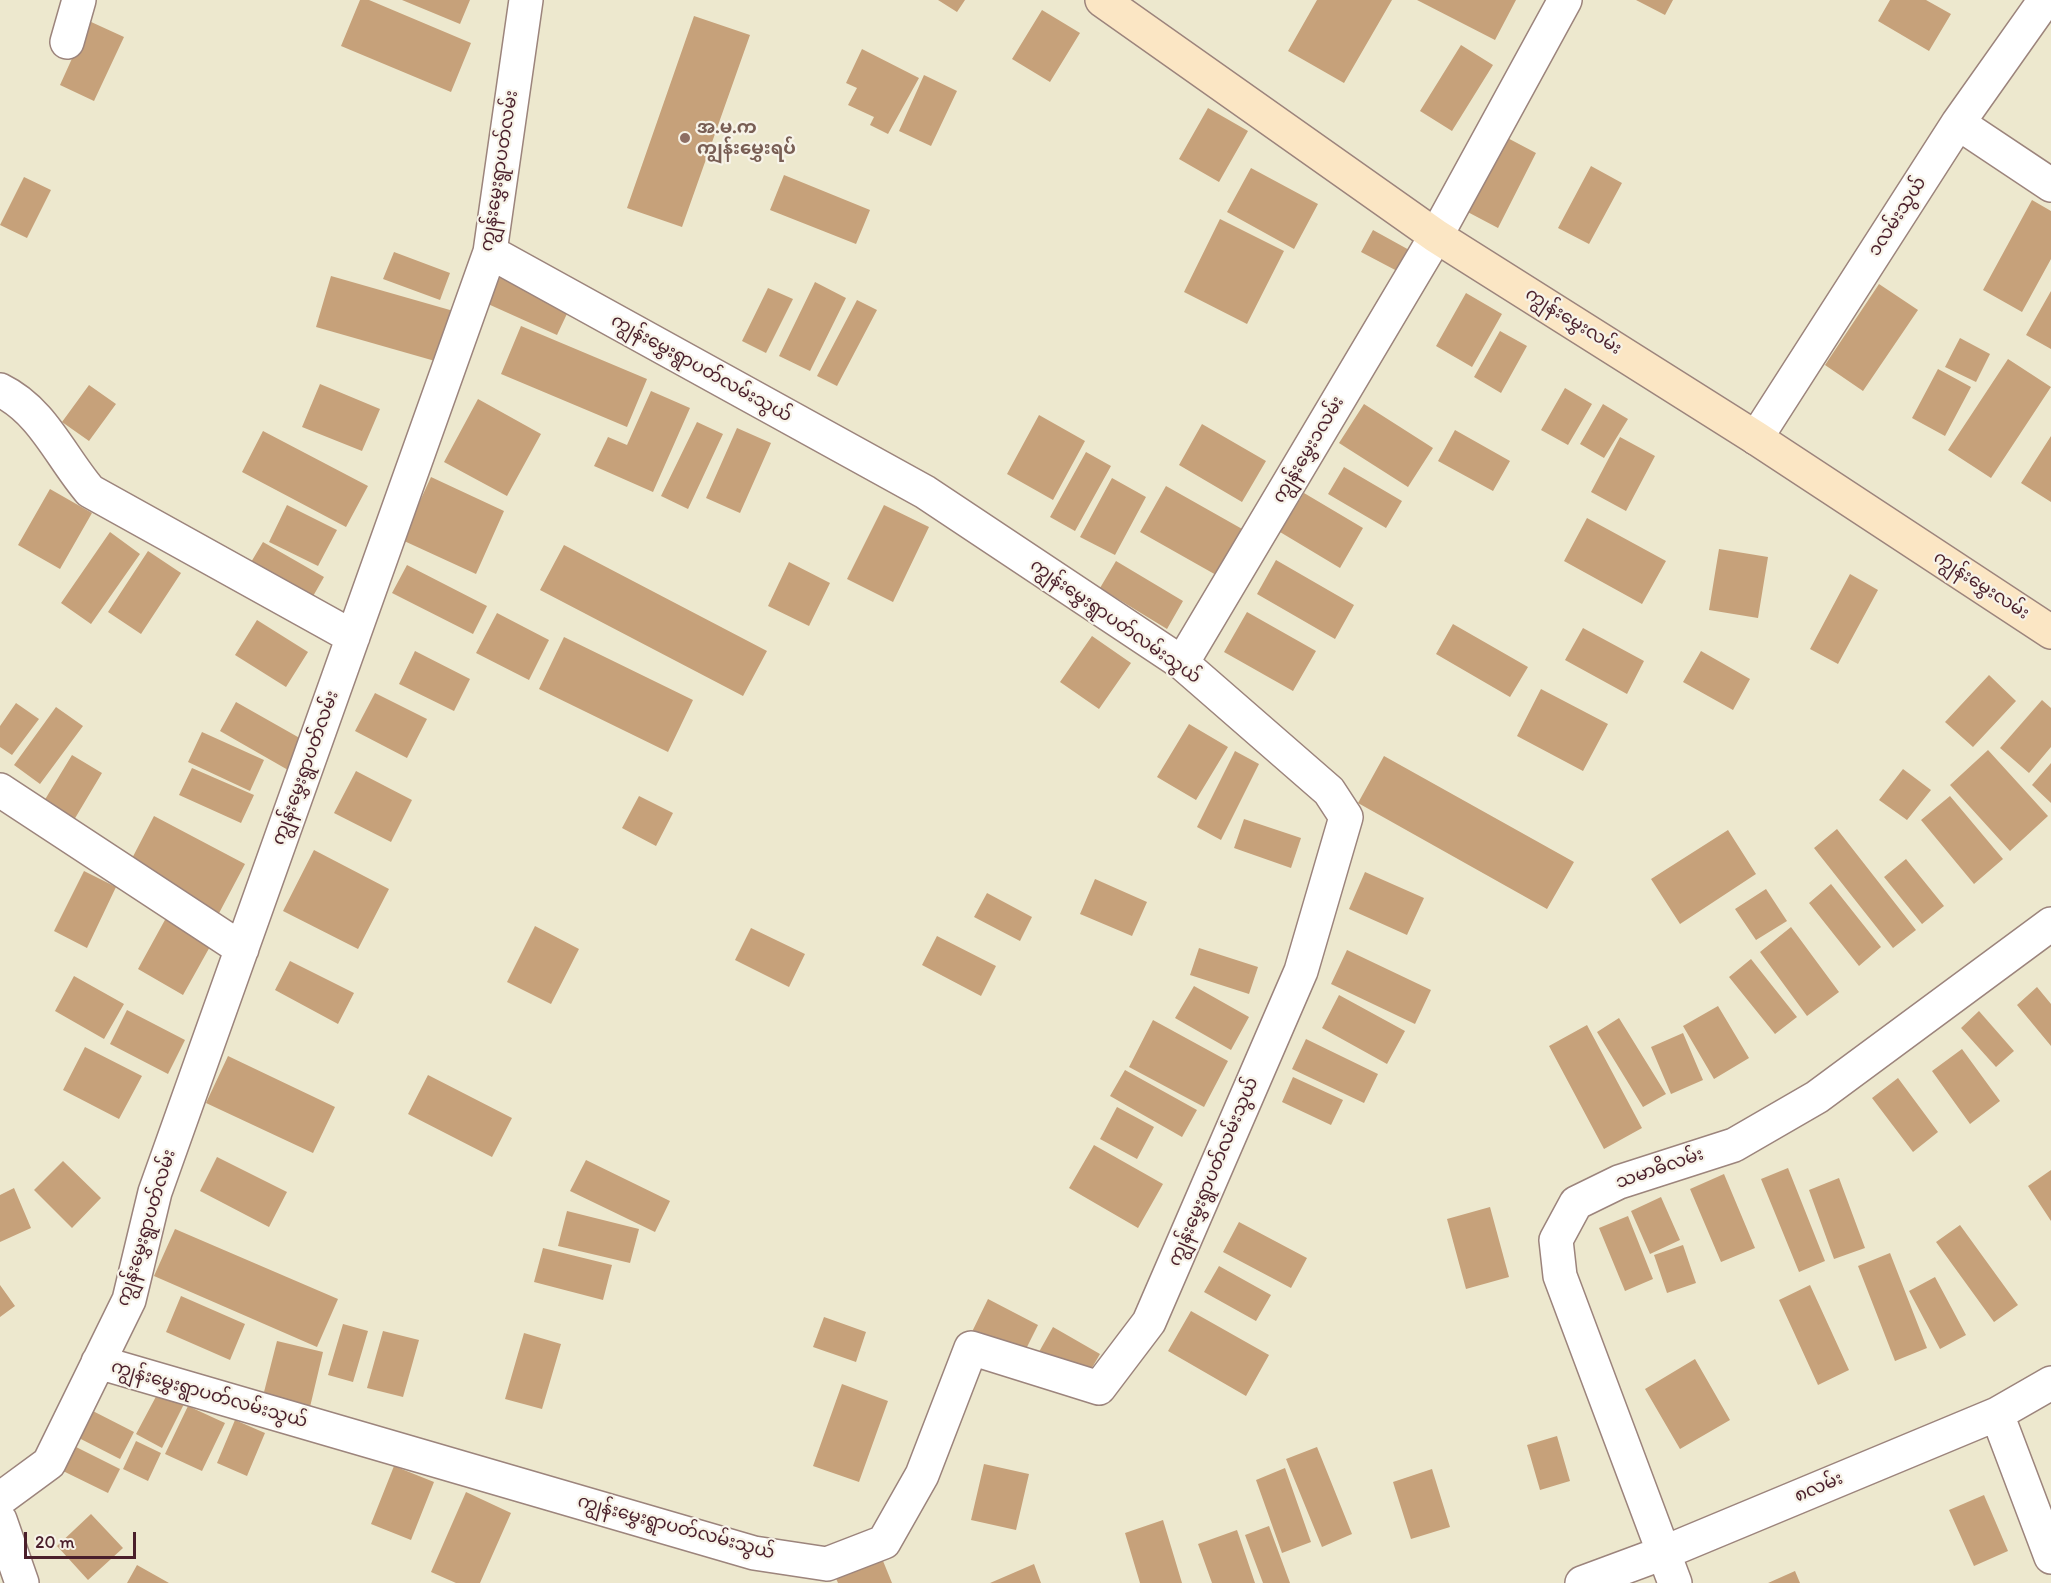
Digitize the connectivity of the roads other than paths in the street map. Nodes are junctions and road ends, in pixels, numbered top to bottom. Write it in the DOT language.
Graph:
graph roads {
  1 [pos="79,0"];
  2 [pos="526,0"];
  3 [pos="1102,0"];
  4 [pos="1565,0"];
  5 [pos="2045,0"];
  6 [pos="67,42"];
  7 [pos="1958,123"];
  8 [pos="2051,185"];
  9 [pos="1436,236"];
  10 [pos="490,252"];
  11 [pos="0,390"];
  12 [pos="1756,438"];
  13 [pos="2051,632"];
  14 [pos="353,637"];
  15 [pos="1182,663"];
  16 [pos="0,790"];
  17 [pos="2051,924"];
  18 [pos="242,949"];
  19 [pos="98,1362"];
  20 [pos="2051,1383"];
  21 [pos="1997,1414"];
  22 [pos="0,1499"];
  23 [pos="0,1520"];
  24 [pos="1663,1553"];
  25 [pos="2051,1557"];
  26 [pos="22,1583"];
  27 [pos="1582,1583"];
  28 [pos="1675,1583"];
  1 -- 6 [label="street"];
  2 -- 10 [label="street, ကျွန်းမွှေးရွာပတ်လမ်း"];
  3 -- 9 [label="street, ကျွန်းမွှေးလမ်း"];
  4 -- 9 [label="street, ကျွန်းမွှေး၁လမ်း"];
  5 -- 7 [label="street, ၁လမ်းသွယ်"];
  7 -- 8 [label="street"];
  7 -- 12 [label="street, ၁လမ်းသွယ်"];
  9 -- 12 [label="street, ကျွန်းမွှေးလမ်း"];
  9 -- 15 [label="street, ကျွန်းမွှေး၁လမ်း"];
  10 -- 14 [label="street, ကျွန်းမွှေးရွာပတ်လမ်း"];
  10 -- 15 [label="street, ကျွန်းမွှေးရွာပတ်လမ်းသွယ်"];
  11 -- 14 [label="street"];
  12 -- 13 [label="street, ကျွန်းမွှေးလမ်း"];
  14 -- 18 [label="street, ကျွန်းမွှေးရွာပတ်လမ်း"];
  15 -- 19 [label="street, ကျွန်းမွှေးရွာပတ်လမ်းသွယ်"];
  16 -- 18 [label="street"];
  17 -- 24 [label="street, သမာဓိလမ်း"];
  18 -- 19 [label="street, ကျွန်းမွှေးရွာပတ်လမ်း"];
  19 -- 22 [label="street, ကျွန်းမွှေးရွာပတ်လမ်း"];
  20 -- 21 [label="street, ၈လမ်း"];
  21 -- 24 [label="street, ၈လမ်း"];
  21 -- 25 [label="street"];
  23 -- 26 [label="street"];
  24 -- 27 [label="street, ၈လမ်း"];
  24 -- 28 [label="street, သမာဓိလမ်း"];
}
